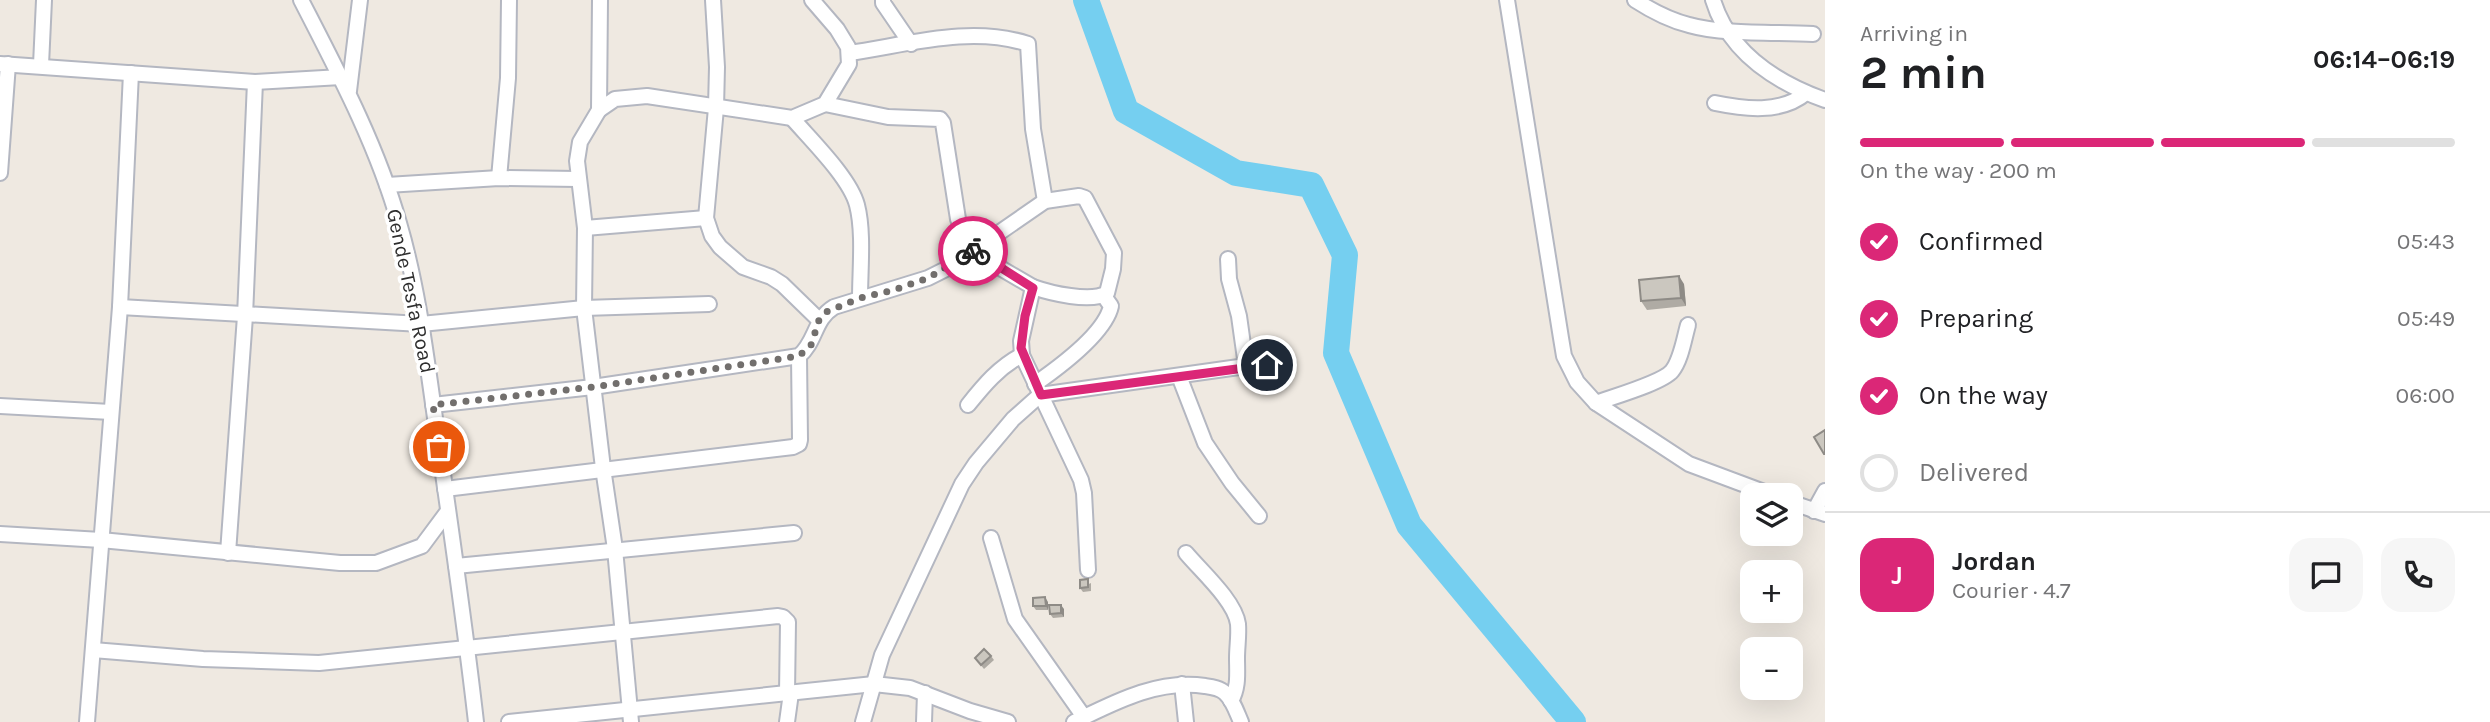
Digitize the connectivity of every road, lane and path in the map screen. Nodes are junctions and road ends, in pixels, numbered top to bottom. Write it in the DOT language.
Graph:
graph roads {
  1 [pos="44,0"];
  2 [pos="301,0"];
  3 [pos="360,0"];
  4 [pos="509,0"];
  5 [pos="600,0"];
  6 [pos="713,0"];
  7 [pos="812,0"];
  8 [pos="883,0"];
  9 [pos="1507,0"];
  10 [pos="1635,0"];
  11 [pos="1713,0"];
  12 [pos="1726,30"];
  13 [pos="1813,34"];
  14 [pos="911,44"];
  15 [pos="849,53"];
  16 [pos="4,64"];
  17 [pos="41,65"];
  18 [pos="131,73"];
  19 [pos="341,77"];
  20 [pos="255,82"];
  21 [pos="349,91"];
  22 [pos="1806,93"];
  23 [pos="1825,100"];
  24 [pos="1715,103"];
  25 [pos="825,104"];
  26 [pos="716,108"];
  27 [pos="599,110"];
  28 [pos="792,118"];
  29 [pos="0,173"];
  30 [pos="499,178"];
  31 [pos="578,179"];
  32 [pos="387,185"];
  33 [pos="1045,201"];
  34 [pos="706,218"];
  35 [pos="585,228"];
  36 [pos="975,250"];
  37 [pos="1228,259"];
  38 [pos="1033,288"];
  39 [pos="1104,296"];
  40 [pos="860,298"];
  41 [pos="709,304"];
  42 [pos="120,307"];
  43 [pos="584,308"];
  44 [pos="245,316"];
  45 [pos="819,320"];
  46 [pos="421,324"];
  47 [pos="1688,325"];
  48 [pos="1022,355"];
  49 [pos="799,356"];
  50 [pos="1288,364"];
  51 [pos="1246,366"];
  52 [pos="1179,376"];
  53 [pos="593,387"];
  54 [pos="1038,389"];
  55 [pos="1596,402"];
  56 [pos="433,405"];
  57 [pos="968,405"];
  58 [pos="0,406"];
  59 [pos="111,412"];
  60 [pos="603,468"];
  61 [pos="1740,483"];
  62 [pos="445,489"];
  63 [pos="1825,491"];
  64 [pos="1803,506"];
  65 [pos="448,511"];
  66 [pos="1820,512"];
  67 [pos="1259,516"];
  68 [pos="794,533"];
  69 [pos="0,534"];
  70 [pos="991,538"];
  71 [pos="101,540"];
  72 [pos="615,549"];
  73 [pos="228,553"];
  74 [pos="1186,553"];
  75 [pos="456,566"];
  76 [pos="1088,570"];
  77 [pos="623,631"];
  78 [pos="468,648"];
  79 [pos="93,650"];
  80 [pos="874,684"];
  81 [pos="1182,684"];
  82 [pos="789,693"];
  83 [pos="925,693"];
  84 [pos="1231,701"];
  85 [pos="630,716"];
  86 [pos="970,717"];
  87 [pos="1079,720"];
  88 [pos="87,722"];
  89 [pos="476,722"];
  90 [pos="509,722"];
  91 [pos="787,722"];
  92 [pos="863,722"];
  93 [pos="923,722"];
  94 [pos="1008,722"];
  95 [pos="1186,722"];
  96 [pos="1241,722"];
  1 -- 17 [label="street"];
  2 -- 19 [label="street, Gende Tesfa Road"];
  3 -- 21 [label="street"];
  4 -- 30 [label="street"];
  5 -- 27 [label="street"];
  6 -- 26 [label="street"];
  7 -- 15 [label="street"];
  8 -- 14 [label="street"];
  9 -- 55 [label="street"];
  10 -- 12 [label="street"];
  11 -- 12 [label="street"];
  12 -- 13 [label="street"];
  12 -- 22 [label="street"];
  14 -- 15 [label="street"];
  14 -- 33 [label="street"];
  15 -- 25 [label="street"];
  16 -- 17 [label="street"];
  16 -- 29 [label="street"];
  17 -- 18 [label="street"];
  18 -- 20 [label="street"];
  18 -- 42 [label="street"];
  19 -- 20 [label="street"];
  19 -- 21 [label="street, Gende Tesfa Road"];
  20 -- 44 [label="street"];
  21 -- 32 [label="street, Gende Tesfa Road"];
  22 -- 23 [label="street"];
  22 -- 24 [label="street"];
  25 -- 28 [label="street"];
  25 -- 36 [label="street"];
  26 -- 27 [label="street"];
  26 -- 28 [label="street"];
  26 -- 34 [label="street"];
  27 -- 31 [label="street"];
  28 -- 40 [label="street"];
  30 -- 31 [label="street"];
  30 -- 32 [label="street"];
  31 -- 35 [label="street"];
  32 -- 46 [label="street, Gende Tesfa Road"];
  33 -- 36 [label="street"];
  33 -- 39 [label="street"];
  34 -- 35 [label="street"];
  34 -- 45 [label="street"];
  35 -- 43 [label="street"];
  36 -- 38 [label="street"];
  36 -- 40 [label="street"];
  37 -- 51 [label="street"];
  38 -- 39 [label="street"];
  38 -- 48 [label="street"];
  39 -- 54 [label="street"];
  40 -- 45 [label="street"];
  41 -- 43 [label="street"];
  42 -- 44 [label="street"];
  42 -- 59 [label="street"];
  43 -- 46 [label="street"];
  43 -- 53 [label="street"];
  44 -- 46 [label="street"];
  44 -- 73 [label="street"];
  45 -- 49 [label="street"];
  46 -- 56 [label="street, Gende Tesfa Road"];
  47 -- 55 [label="street"];
  48 -- 54 [label="street"];
  48 -- 57 [label="street"];
  49 -- 53 [label="street"];
  49 -- 60 [label="street"];
  50 -- 51 [label="street"];
  51 -- 52 [label="street"];
  52 -- 54 [label="street"];
  52 -- 67 [label="street"];
  53 -- 56 [label="street"];
  53 -- 60 [label="street"];
  54 -- 76 [label="street"];
  54 -- 80 [label="street"];
  55 -- 61 [label="street"];
  56 -- 62 [label="street, Gende Tesfa Road"];
  58 -- 59 [label="street"];
  59 -- 71 [label="street"];
  60 -- 62 [label="street"];
  60 -- 72 [label="street"];
  62 -- 65 [label="street, Gende Tesfa Road"];
  63 -- 66 [label="street"];
  64 -- 66 [label="street"];
  65 -- 73 [label="street"];
  65 -- 75 [label="street, Gende Tesfa Road"];
  68 -- 72 [label="street"];
  69 -- 71 [label="street"];
  70 -- 87 [label="street"];
  71 -- 73 [label="street"];
  71 -- 79 [label="street"];
  72 -- 75 [label="street"];
  72 -- 77 [label="street"];
  74 -- 84 [label="street"];
  75 -- 78 [label="street, Gende Tesfa Road"];
  77 -- 78 [label="street"];
  77 -- 82 [label="street"];
  77 -- 85 [label="street"];
  78 -- 79 [label="street"];
  78 -- 89 [label="street, Gende Tesfa Road"];
  79 -- 88 [label="street"];
  80 -- 82 [label="street"];
  80 -- 83 [label="street"];
  80 -- 92 [label="street"];
  81 -- 84 [label="street"];
  81 -- 87 [label="street"];
  81 -- 95 [label="street"];
  82 -- 85 [label="street"];
  82 -- 91 [label="street"];
  83 -- 86 [label="street"];
  83 -- 93 [label="street"];
  84 -- 96 [label="street"];
  85 -- 90 [label="street"];
  86 -- 94 [label="street"];
}
